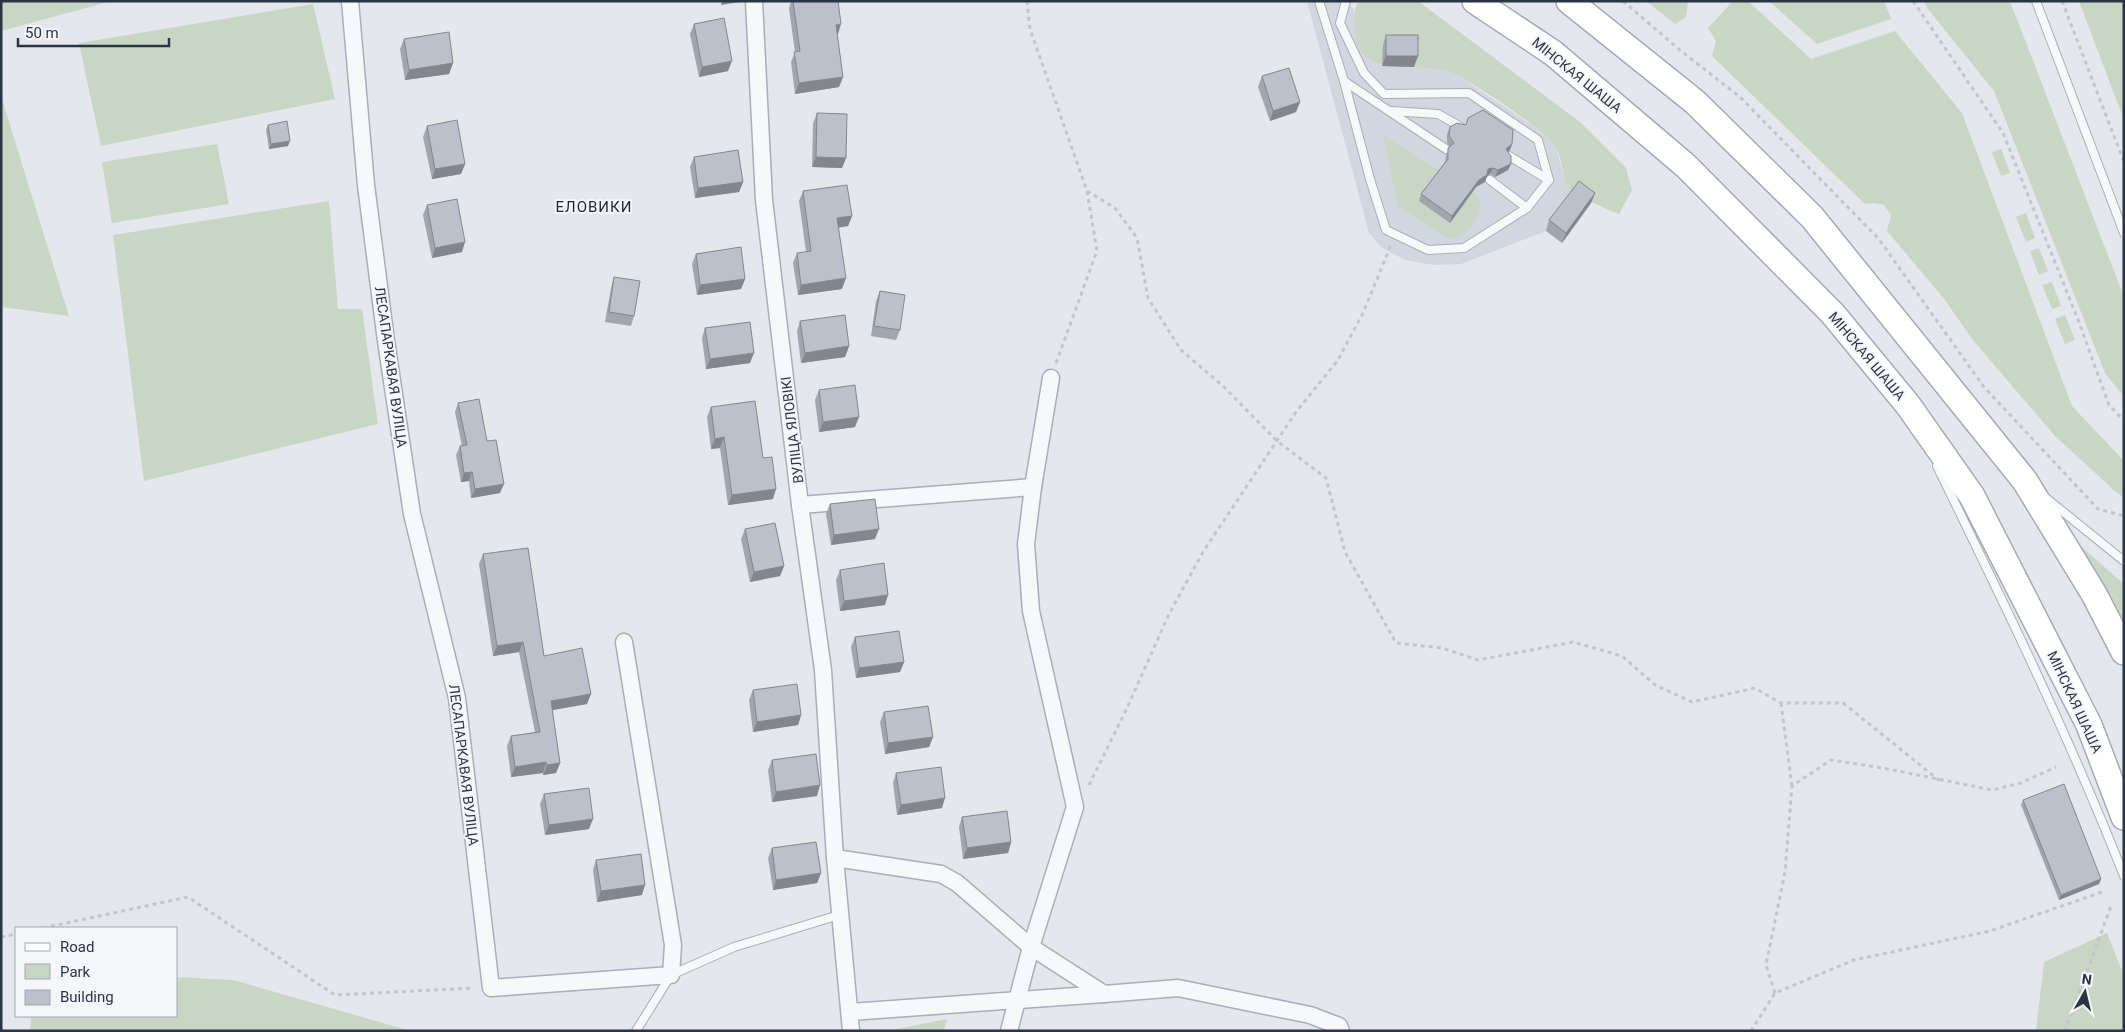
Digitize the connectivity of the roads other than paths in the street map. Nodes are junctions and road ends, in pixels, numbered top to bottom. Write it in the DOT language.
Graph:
graph roads {
  1 [pos="350,1"];
  2 [pos="754,1"];
  3 [pos="1318,1"];
  4 [pos="1346,1"];
  5 [pos="1475,1"];
  6 [pos="1569,1"];
  7 [pos="2036,1"];
  8 [pos="1344,81"];
  9 [pos="1389,111"];
  10 [pos="1461,127"];
  11 [pos="1446,149"];
  12 [pos="1509,156"];
  13 [pos="1490,180"];
  14 [pos="1549,180"];
  15 [pos="1527,208"];
  16 [pos="2124,232"];
  17 [pos="1050,378"];
  18 [pos="1908,405"];
  19 [pos="2025,481"];
  20 [pos="1033,487"];
  21 [pos="800,505"];
  22 [pos="2122,556"];
  23 [pos="624,642"];
  24 [pos="2124,652"];
  25 [pos="2124,818"];
  26 [pos="835,858"];
  27 [pos="2124,876"];
  28 [pos="839,915"];
  29 [pos="1032,947"];
  30 [pos="672,975"];
  31 [pos="1104,994"];
  32 [pos="1018,999"];
  33 [pos="850,1012"];
  34 [pos="636,1031"];
  35 [pos="852,1031"];
  36 [pos="1009,1031"];
  37 [pos="1341,1031"];
  1 -- 30 [label="street, ЛЕСАПАРКАВАЯ ВУЛІЦА"];
  2 -- 21 [label="street, ВУЛІЦА ЯЛОВІКІ"];
  3 -- 8 [label="lane"];
  4 -- 14 [label="lane"];
  5 -- 18 [label="main road, МІНСКАЯ ШАША"];
  6 -- 19 [label="main road"];
  7 -- 16 [label="lane"];
  8 -- 9 [label="lane"];
  8 -- 15 [label="lane"];
  9 -- 10 [label="lane"];
  9 -- 11 [label="lane"];
  12 -- 14 [label="lane"];
  13 -- 15 [label="lane"];
  14 -- 15 [label="lane"];
  17 -- 20 [label="street"];
  18 -- 25 [label="main road, МІНСКАЯ ШАША"];
  18 -- 27 [label="lane"];
  19 -- 22 [label="lane"];
  19 -- 24 [label="main road"];
  20 -- 21 [label="street"];
  20 -- 29 [label="street"];
  21 -- 26 [label="street, ВУЛІЦА ЯЛОВІКІ"];
  23 -- 30 [label="street"];
  26 -- 28 [label="street, ВУЛІЦА ЯЛОВІКІ"];
  26 -- 29 [label="street"];
  28 -- 30 [label="lane"];
  28 -- 33 [label="street, ВУЛІЦА ЯЛОВІКІ"];
  29 -- 31 [label="street"];
  29 -- 32 [label="street"];
  30 -- 34 [label="lane"];
  31 -- 32 [label="street"];
  31 -- 37 [label="street"];
  32 -- 33 [label="street"];
  32 -- 36 [label="street"];
  33 -- 35 [label="street, ВУЛІЦА ЯЛОВІКІ"];
}
